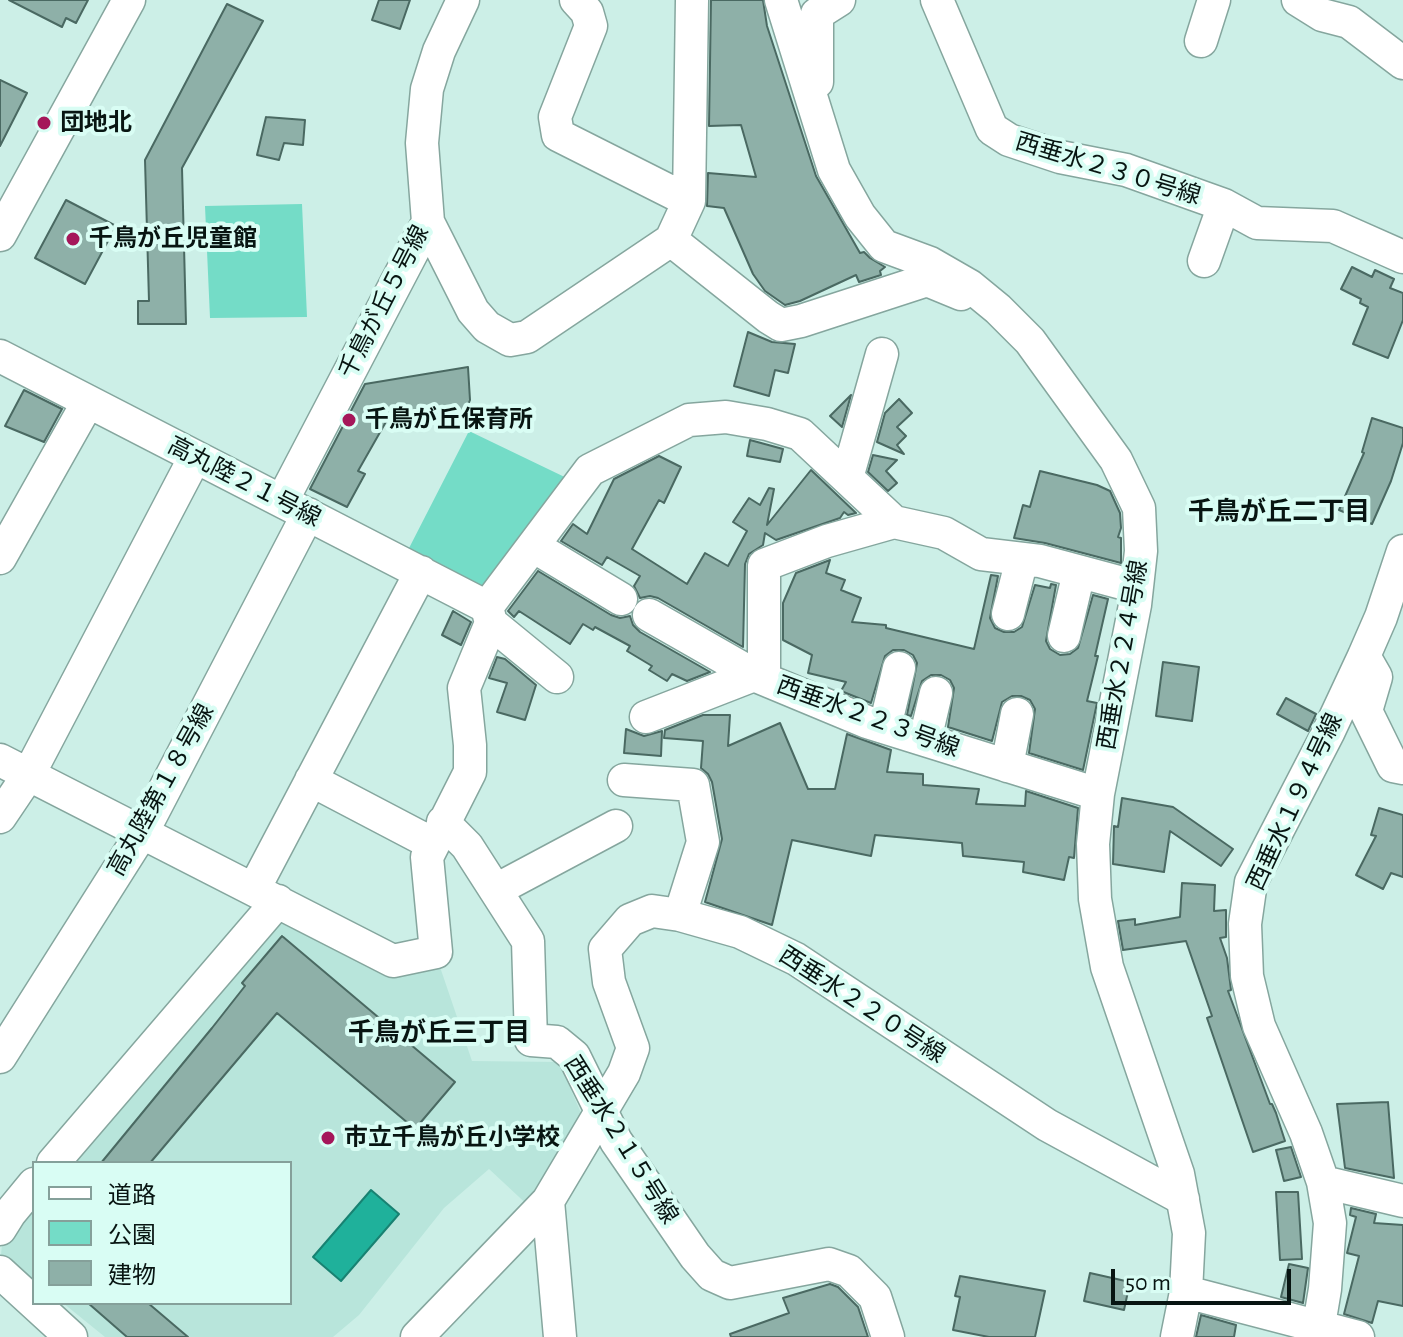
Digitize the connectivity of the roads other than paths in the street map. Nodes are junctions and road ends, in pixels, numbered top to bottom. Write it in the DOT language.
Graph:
graph roads {
  1 [pos="129,0"];
  2 [pos="576,0"];
  3 [pos="692,0"];
  4 [pos="781,0"];
  5 [pos="839,0"];
  6 [pos="937,0"];
  7 [pos="1298,0"];
  8 [pos="455,2"];
  9 [pos="1221,3"];
  10 [pos="1354,11"];
  11 [pos="1201,41"];
  12 [pos="1403,63"];
  13 [pos="817,113"];
  14 [pos="689,201"];
  15 [pos="1224,205"];
  16 [pos="428,222"];
  17 [pos="0,235"];
  18 [pos="671,240"];
  19 [pos="1403,257"];
  20 [pos="1204,261"];
  21 [pos="998,309"];
  22 [pos="882,354"];
  23 [pos="0,356"];
  24 [pos="88,402"];
  25 [pos="195,457"];
  26 [pos="847,478"];
  27 [pos="295,508"];
  28 [pos="894,522"];
  29 [pos="533,546"];
  30 [pos="1403,551"];
  31 [pos="0,558"];
  32 [pos="1022,559"];
  33 [pos="421,572"];
  34 [pos="1079,572"];
  35 [pos="1137,587"];
  36 [pos="621,599"];
  37 [pos="1008,614"];
  38 [pos="489,615"];
  39 [pos="649,615"];
  40 [pos="1064,636"];
  41 [pos="1364,656"];
  42 [pos="899,668"];
  43 [pos="557,677"];
  44 [pos="759,677"];
  45 [pos="936,693"];
  46 [pos="1017,714"];
  47 [pos="646,717"];
  48 [pos="885,727"];
  49 [pos="925,740"];
  50 [pos="0,760"];
  51 [pos="1007,766"];
  52 [pos="1403,768"];
  53 [pos="29,774"];
  54 [pos="311,780"];
  55 [pos="624,780"];
  56 [pos="1098,794"];
  57 [pos="0,817"];
  58 [pos="616,826"];
  59 [pos="143,831"];
  60 [pos="438,833"];
  61 [pos="496,890"];
  62 [pos="266,895"];
  63 [pos="680,915"];
  64 [pos="0,1057"];
  65 [pos="600,1110"];
  66 [pos="55,1161"];
  67 [pos="1323,1182"];
  68 [pos="32,1186"];
  69 [pos="1183,1199"];
  70 [pos="548,1201"];
  71 [pos="1403,1201"];
  72 [pos="3,1216"];
  73 [pos="0,1272"];
  74 [pos="1186,1292"];
  75 [pos="32,1301"];
  76 [pos="36,1305"];
  77 [pos="1318,1332"];
  78 [pos="71,1337"];
  79 [pos="417,1337"];
  80 [pos="560,1337"];
  81 [pos="888,1337"];
  82 [pos="1177,1337"];
  83 [pos="1358,1337"];
  1 -- 17 [label="street"];
  2 -- 14 [label="street"];
  3 -- 14 [label="street"];
  4 -- 13 [label="street, 西垂水２２４号線"];
  5 -- 13 [label="street"];
  6 -- 15 [label="street, 西垂水２３０号線"];
  7 -- 10 [label="street"];
  8 -- 16 [label="street, 千鳥が丘５号線"];
  9 -- 11 [label="street"];
  10 -- 12 [label="street"];
  13 -- 21 [label="street, 西垂水２２４号線"];
  14 -- 18 [label="street"];
  15 -- 19 [label="street, 西垂水２３０号線"];
  15 -- 20 [label="street"];
  16 -- 18 [label="street"];
  16 -- 27 [label="street, 千鳥が丘５号線"];
  18 -- 21 [label="street"];
  21 -- 35 [label="street, 西垂水２２４号線"];
  22 -- 26 [label="street"];
  23 -- 24 [label="street, 高丸陸２１号線"];
  24 -- 25 [label="street, 高丸陸２１号線"];
  24 -- 31 [label="street"];
  25 -- 27 [label="street, 高丸陸２１号線"];
  25 -- 53 [label="street"];
  26 -- 28 [label="street"];
  26 -- 29 [label="street"];
  27 -- 33 [label="street, 高丸陸２１号線"];
  27 -- 59 [label="street, 高丸陸第１８号線"];
  28 -- 32 [label="street"];
  28 -- 44 [label="street"];
  29 -- 36 [label="street"];
  29 -- 38 [label="street"];
  30 -- 41 [label="street, 西垂水１９４号線"];
  32 -- 34 [label="street"];
  32 -- 37 [label="street"];
  33 -- 38 [label="street, 高丸陸２１号線"];
  33 -- 54 [label="street"];
  34 -- 35 [label="street"];
  34 -- 40 [label="street"];
  35 -- 56 [label="street, 西垂水２２４号線"];
  38 -- 43 [label="street, 高丸陸２１号線"];
  38 -- 60 [label="street"];
  39 -- 44 [label="street, 西垂水２２３号線"];
  41 -- 52 [label="street"];
  41 -- 67 [label="street, 西垂水１９４号線"];
  42 -- 48 [label="street"];
  44 -- 47 [label="street"];
  44 -- 48 [label="street, 西垂水２２３号線"];
  45 -- 49 [label="street"];
  46 -- 51 [label="street"];
  48 -- 49 [label="street, 西垂水２２３号線"];
  49 -- 51 [label="street, 西垂水２２３号線"];
  50 -- 53 [label="street"];
  51 -- 56 [label="street, 西垂水２２３号線"];
  53 -- 57 [label="street"];
  53 -- 59 [label="street"];
  54 -- 60 [label="street"];
  54 -- 62 [label="street"];
  55 -- 63 [label="street"];
  56 -- 69 [label="street, 西垂水２２４号線"];
  58 -- 61 [label="street"];
  59 -- 62 [label="street"];
  59 -- 64 [label="street, 高丸陸第１８号線"];
  60 -- 61 [label="street"];
  60 -- 62 [label="street"];
  61 -- 65 [label="street, 西垂水２１５号線"];
  62 -- 66 [label="street"];
  63 -- 65 [label="street, 西垂水２２０号線"];
  63 -- 69 [label="street, 西垂水２２０号線"];
  65 -- 70 [label="street"];
  65 -- 81 [label="street, 西垂水２１５号線"];
  67 -- 71 [label="street"];
  67 -- 77 [label="street, 西垂水１９４号線"];
  68 -- 72 [label="street"];
  69 -- 74 [label="street, 西垂水２２４号線"];
  70 -- 79 [label="street"];
  70 -- 80 [label="street"];
  73 -- 75 [label="street"];
  74 -- 77 [label="street"];
  74 -- 82 [label="street, 西垂水２２４号線"];
  76 -- 78 [label="street"];
  77 -- 83 [label="street"];
}
